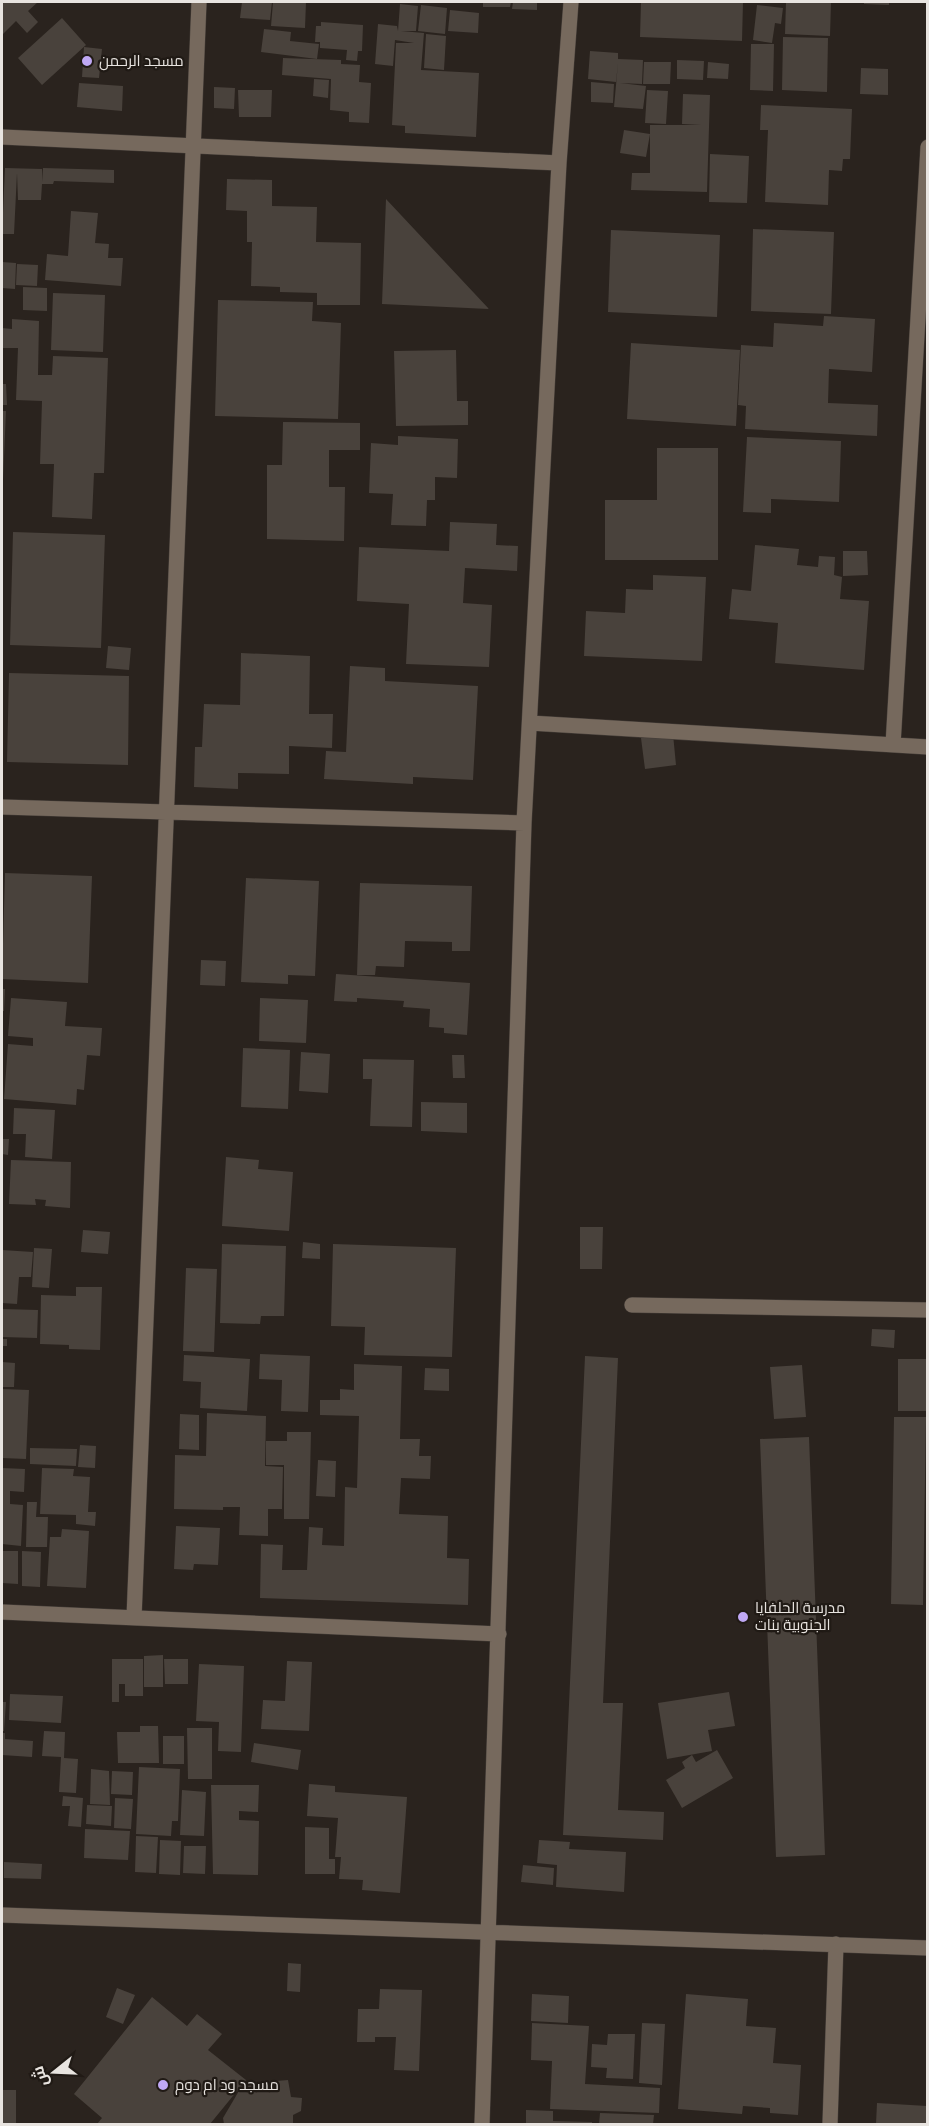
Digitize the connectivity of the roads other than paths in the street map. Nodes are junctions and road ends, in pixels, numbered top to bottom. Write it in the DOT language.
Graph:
graph roads {
  1 [pos="199,2"];
  2 [pos="571,2"];
  3 [pos="2,136"];
  4 [pos="193,145"];
  5 [pos="927,147"];
  6 [pos="559,163"];
  7 [pos="530,723"];
  8 [pos="893,745"];
  9 [pos="927,747"];
  10 [pos="2,807"];
  11 [pos="166,812"];
  12 [pos="524,823"];
  13 [pos="632,1305"];
  14 [pos="927,1310"];
  15 [pos="2,1612"];
  16 [pos="134,1618"];
  17 [pos="499,1634"];
  18 [pos="2,1915"];
  19 [pos="490,1932"];
  20 [pos="836,1944"];
  21 [pos="927,1948"];
  22 [pos="482,2124"];
  23 [pos="830,2124"];
  1 -- 4 [label="street"];
  2 -- 6 [label="street"];
  3 -- 4 [label="street"];
  4 -- 6 [label="street"];
  4 -- 11 [label="street"];
  5 -- 8 [label="street"];
  6 -- 7 [label="street"];
  7 -- 8 [label="street"];
  7 -- 12 [label="street"];
  8 -- 9 [label="street"];
  10 -- 11 [label="street"];
  11 -- 12 [label="street"];
  11 -- 16 [label="street"];
  12 -- 17 [label="street"];
  13 -- 14 [label="street"];
  15 -- 16 [label="street"];
  16 -- 17 [label="street"];
  17 -- 19 [label="street"];
  18 -- 19 [label="street"];
  19 -- 20 [label="street"];
  19 -- 22 [label="street"];
  20 -- 21 [label="street"];
  20 -- 23 [label="street"];
}
